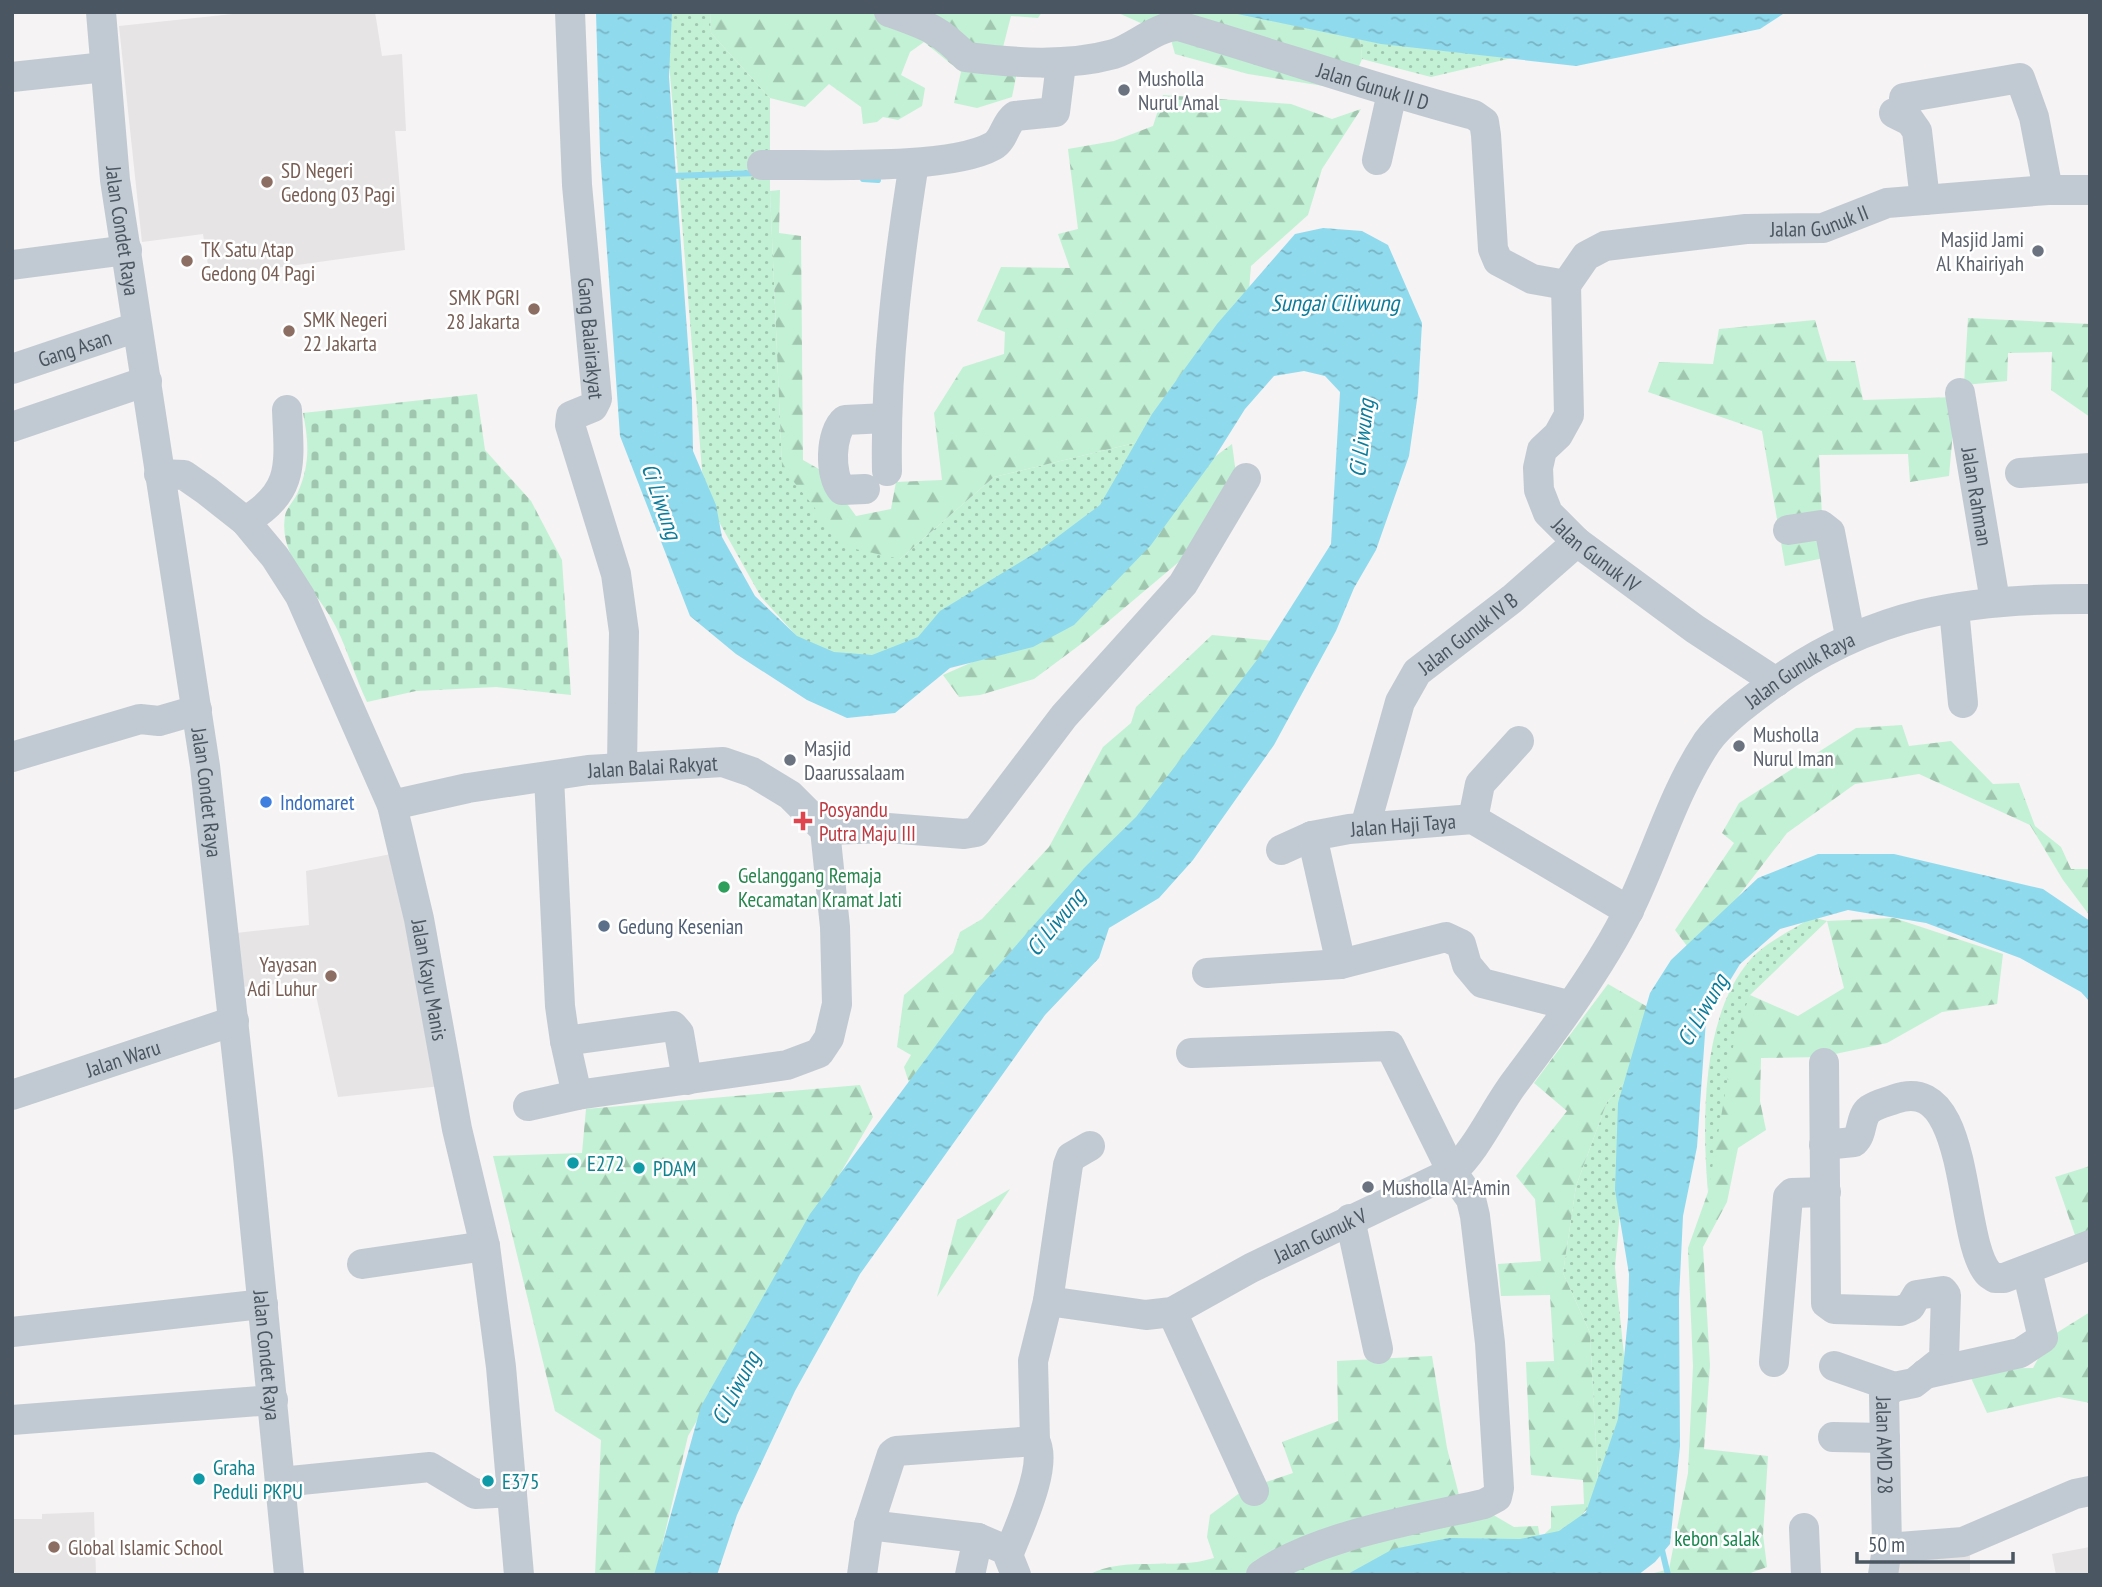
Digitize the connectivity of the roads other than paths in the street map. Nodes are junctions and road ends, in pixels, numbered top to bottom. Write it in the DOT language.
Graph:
graph roads {
  1 [pos="101,12"];
  2 [pos="570,12"];
  3 [pos="889,12"];
  4 [pos="1061,64"];
  5 [pos="105,67"];
  6 [pos="12,77"];
  7 [pos="1392,93"];
  8 [pos="1377,160"];
  9 [pos="914,163"];
  10 [pos="762,165"];
  11 [pos="2048,190"];
  12 [pos="2090,190"];
  13 [pos="1925,200"];
  14 [pos="127,250"];
  15 [pos="12,265"];
  16 [pos="1566,285"];
  17 [pos="137,327"];
  18 [pos="12,369"];
  19 [pos="147,381"];
  20 [pos="1960,393"];
  21 [pos="287,410"];
  22 [pos="886,418"];
  23 [pos="12,427"];
  24 [pos="2090,468"];
  25 [pos="2020,473"];
  26 [pos="159,474"];
  27 [pos="1246,478"];
  28 [pos="245,521"];
  29 [pos="1788,530"];
  30 [pos="1577,542"];
  31 [pos="2090,599"];
  32 [pos="1995,601"];
  33 [pos="1954,609"];
  34 [pos="1850,636"];
  35 [pos="1776,682"];
  36 [pos="196,702"];
  37 [pos="1963,703"];
  38 [pos="1519,741"];
  39 [pos="13,754"];
  40 [pos="622,767"];
  41 [pos="549,776"];
  42 [pos="392,805"];
  43 [pos="1473,819"];
  44 [pos="1365,827"];
  45 [pos="825,830"];
  46 [pos="1312,836"];
  47 [pos="1281,850"];
  48 [pos="1629,911"];
  49 [pos="1342,964"];
  50 [pos="1207,973"];
  51 [pos="1568,1006"];
  52 [pos="234,1021"];
  53 [pos="565,1041"];
  54 [pos="1191,1053"];
  55 [pos="1825,1063"];
  56 [pos="687,1080"];
  57 [pos="12,1095"];
  58 [pos="578,1095"];
  59 [pos="528,1106"];
  60 [pos="1824,1145"];
  61 [pos="1090,1146"];
  62 [pos="1452,1172"];
  63 [pos="1826,1192"];
  64 [pos="1350,1219"];
  65 [pos="2090,1245"];
  66 [pos="485,1246"];
  67 [pos="362,1264"];
  68 [pos="2027,1270"];
  69 [pos="1048,1301"];
  70 [pos="263,1304"];
  71 [pos="1778,1306"];
  72 [pos="1828,1307"];
  73 [pos="1172,1312"];
  74 [pos="12,1332"];
  75 [pos="1378,1349"];
  76 [pos="1774,1362"];
  77 [pos="1835,1366"];
  78 [pos="1921,1375"];
  79 [pos="1895,1387"];
  80 [pos="273,1400"];
  81 [pos="12,1420"];
  82 [pos="1833,1437"];
  83 [pos="1885,1438"];
  84 [pos="1035,1441"];
  85 [pos="282,1482"];
  86 [pos="2090,1491"];
  87 [pos="512,1492"];
  88 [pos="1254,1492"];
  89 [pos="869,1525"];
  90 [pos="1804,1528"];
  91 [pos="978,1538"];
  92 [pos="1885,1561"];
  93 [pos="1013,1564"];
  94 [pos="289,1575"];
  95 [pos="519,1575"];
  96 [pos="862,1575"];
  97 [pos="970,1575"];
  98 [pos="1261,1575"];
  99 [pos="1805,1575"];
  1 -- 5 [label="street, Jalan Condet Raya"];
  2 -- 40 [label="street, Gang Balairakyat"];
  3 -- 4 [label="street, Jalan Gunuk II D"];
  4 -- 7 [label="street, Jalan Gunuk II D"];
  4 -- 9 [label="street"];
  5 -- 6 [label="street"];
  5 -- 14 [label="street, Jalan Condet Raya"];
  7 -- 8 [label="street"];
  7 -- 16 [label="street, Jalan Gunuk II D"];
  9 -- 10 [label="street"];
  9 -- 22 [label="street"];
  11 -- 12 [label="street, Jalan Gunuk II"];
  11 -- 13 [label="street, Jalan Gunuk II"];
  11 -- 13 [label="street"];
  13 -- 16 [label="street, Jalan Gunuk II"];
  14 -- 15 [label="street"];
  14 -- 17 [label="street, Jalan Condet Raya"];
  16 -- 30 [label="street, Jalan Gunuk IV"];
  17 -- 18 [label="street, Gang Asan"];
  17 -- 19 [label="street, Jalan Condet Raya"];
  19 -- 23 [label="street"];
  19 -- 26 [label="street, Jalan Condet Raya"];
  20 -- 32 [label="street, Jalan Rahman"];
  21 -- 28 [label="street"];
  22 -- 22 [label="street"];
  24 -- 25 [label="street"];
  26 -- 28 [label="street, Jalan Kayu Manis"];
  26 -- 36 [label="street, Jalan Condet Raya"];
  27 -- 45 [label="street"];
  28 -- 42 [label="street, Jalan Kayu Manis"];
  29 -- 34 [label="street"];
  30 -- 35 [label="street, Jalan Gunuk IV"];
  30 -- 44 [label="street, Jalan Gunuk IV B"];
  31 -- 32 [label="street, Jalan Gunuk Raya"];
  32 -- 33 [label="street, Jalan Gunuk Raya"];
  33 -- 34 [label="street, Jalan Gunuk Raya"];
  33 -- 37 [label="street"];
  34 -- 35 [label="street, Jalan Gunuk Raya"];
  35 -- 48 [label="street, Jalan Gunuk Raya"];
  36 -- 39 [label="street"];
  36 -- 52 [label="street, Jalan Condet Raya"];
  38 -- 43 [label="street"];
  40 -- 41 [label="street, Jalan Balai Rakyat"];
  40 -- 45 [label="street, Jalan Balai Rakyat"];
  41 -- 42 [label="street, Jalan Balai Rakyat"];
  41 -- 53 [label="street"];
  42 -- 66 [label="street, Jalan Kayu Manis"];
  43 -- 44 [label="street, Jalan Haji Taya"];
  43 -- 48 [label="street, Jalan Haji Taya"];
  44 -- 46 [label="street, Jalan Haji Taya"];
  45 -- 56 [label="street"];
  46 -- 47 [label="street, Jalan Haji Taya"];
  46 -- 49 [label="street"];
  48 -- 51 [label="street, Jalan Gunuk V"];
  49 -- 50 [label="street"];
  49 -- 51 [label="street"];
  51 -- 62 [label="street, Jalan Gunuk V"];
  52 -- 57 [label="street, Jalan Waru"];
  52 -- 70 [label="street, Jalan Condet Raya"];
  53 -- 56 [label="street"];
  53 -- 58 [label="street"];
  54 -- 62 [label="street"];
  55 -- 60 [label="street"];
  56 -- 58 [label="street"];
  58 -- 59 [label="street"];
  60 -- 63 [label="street"];
  60 -- 68 [label="street"];
  61 -- 69 [label="street"];
  62 -- 64 [label="street, Jalan Gunuk V"];
  62 -- 98 [label="street"];
  63 -- 71 [label="street"];
  63 -- 72 [label="street"];
  64 -- 73 [label="street, Jalan Gunuk V"];
  64 -- 75 [label="street"];
  65 -- 68 [label="street"];
  66 -- 67 [label="street"];
  66 -- 87 [label="street, Jalan Kayu Manis"];
  68 -- 78 [label="street"];
  69 -- 73 [label="street, Jalan Gunuk V"];
  69 -- 84 [label="street"];
  70 -- 74 [label="street"];
  70 -- 80 [label="street, Jalan Condet Raya"];
  71 -- 72 [label="street"];
  71 -- 76 [label="street"];
  72 -- 78 [label="street, Jalan AMD 28"];
  73 -- 88 [label="street"];
  77 -- 79 [label="street"];
  78 -- 79 [label="street, Jalan AMD 28"];
  79 -- 83 [label="street, Jalan AMD 28"];
  80 -- 81 [label="street"];
  80 -- 85 [label="street, Jalan Condet Raya"];
  82 -- 83 [label="street"];
  83 -- 92 [label="street, Jalan AMD 28"];
  84 -- 89 [label="street"];
  84 -- 93 [label="street"];
  85 -- 87 [label="street"];
  85 -- 94 [label="street, Jalan Condet Raya"];
  86 -- 92 [label="street"];
  87 -- 95 [label="street, Jalan Kayu Manis"];
  89 -- 91 [label="street"];
  89 -- 96 [label="street"];
  90 -- 99 [label="street"];
  91 -- 93 [label="street"];
  91 -- 97 [label="street"];
}
